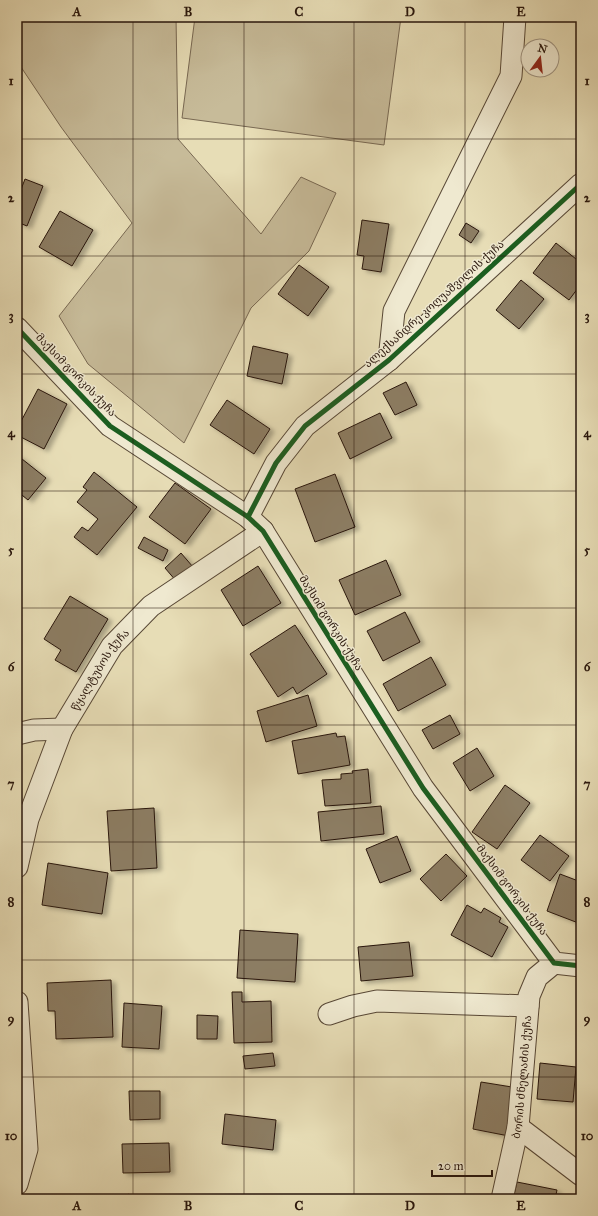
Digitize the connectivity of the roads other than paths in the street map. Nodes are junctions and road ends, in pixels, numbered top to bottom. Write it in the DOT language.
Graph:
graph roads {
  1 [pos="515,17"];
  2 [pos="581,184"];
  3 [pos="17,328"];
  4 [pos="389,360"];
  5 [pos="255,524"];
  6 [pos="62,729"];
  7 [pos="17,734"];
  8 [pos="17,867"];
  9 [pos="554,962"];
  10 [pos="581,966"];
  11 [pos="17,1002"];
  12 [pos="528,1006"];
  13 [pos="329,1014"];
  14 [pos="18,1038"];
  15 [pos="518,1127"];
  16 [pos="581,1175"];
  17 [pos="17,1184"];
  18 [pos="502,1199"];
  1 -- 4 [label="street"];
  2 -- 4 [label="street, ალექსანდრე კოღუაშვილის ქუჩა"];
  3 -- 5 [label="street, მაქსიმ გორკის ქუჩა"];
  4 -- 5 [label="street, ალექსანდრე კოღუაშვილის ქუჩა"];
  5 -- 6 [label="street, წყალტუბოს ქუჩა"];
  5 -- 9 [label="street, მაქსიმ გორკის ქუჩა"];
  6 -- 7 [label="street"];
  6 -- 8 [label="street, წყალტუბოს ქუჩა"];
  9 -- 10 [label="street"];
  9 -- 12 [label="street, ბორის ძნელაძის ქუჩა"];
  11 -- 14 [label="street"];
  12 -- 13 [label="street"];
  12 -- 15 [label="street, ბორის ძნელაძის ქუჩა"];
  14 -- 17 [label="street"];
  15 -- 16 [label="street"];
  15 -- 18 [label="street, ბორის ძნელაძის ქუჩა"];
}
